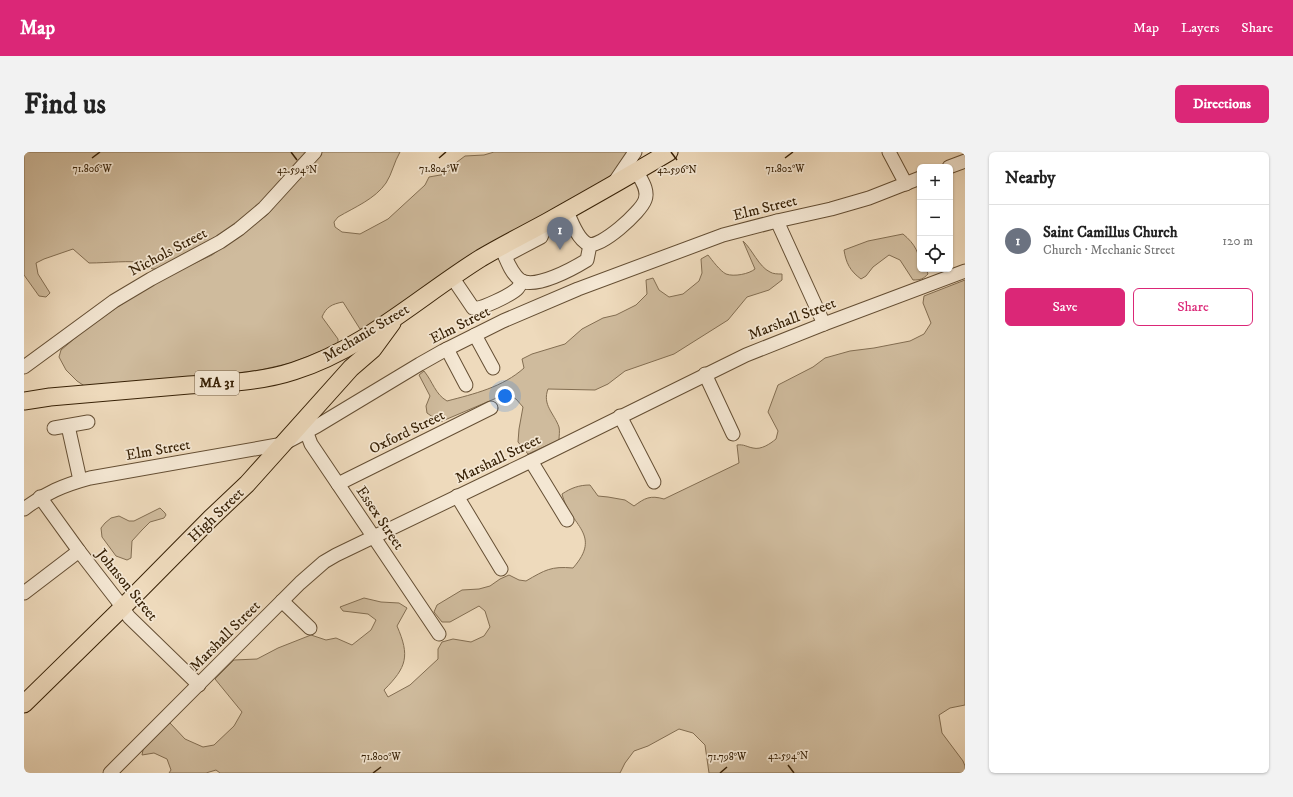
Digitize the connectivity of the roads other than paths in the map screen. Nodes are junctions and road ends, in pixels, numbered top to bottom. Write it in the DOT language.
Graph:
graph roads {
  1 [pos="315,152"];
  2 [pos="635,152"];
  3 [pos="669,152"];
  4 [pos="889,152"];
  5 [pos="965,161"];
  6 [pos="953,166"];
  7 [pos="636,172"];
  8 [pos="917,179"];
  9 [pos="906,184"];
  10 [pos="612,186"];
  11 [pos="567,211"];
  12 [pos="777,220"];
  13 [pos="590,245"];
  14 [pos="503,251"];
  15 [pos="965,271"];
  16 [pos="452,277"];
  17 [pos="522,281"];
  18 [pos="396,316"];
  19 [pos="824,324"];
  20 [pos="476,335"];
  21 [pos="448,349"];
  22 [pos="24,368"];
  23 [pos="493,368"];
  24 [pos="705,374"];
  25 [pos="466,385"];
  26 [pos="24,401"];
  27 [pos="490,408"];
  28 [pos="620,416"];
  29 [pos="88,422"];
  30 [pos="308,423"];
  31 [pos="68,426"];
  32 [pos="54,428"];
  33 [pos="733,434"];
  34 [pos="283,444"];
  35 [pos="311,444"];
  36 [pos="531,461"];
  37 [pos="80,480"];
  38 [pos="654,482"];
  39 [pos="338,484"];
  40 [pos="457,496"];
  41 [pos="40,497"];
  42 [pos="24,509"];
  43 [pos="567,520"];
  44 [pos="373,536"];
  45 [pos="78,551"];
  46 [pos="501,569"];
  47 [pos="24,593"];
  48 [pos="282,601"];
  49 [pos="122,608"];
  50 [pos="310,628"];
  51 [pos="439,634"];
  52 [pos="199,685"];
  53 [pos="24,704"];
  54 [pos="110,773"];
  1 -- 22 [label="street, Nichols Street"];
  2 -- 10 [label="street"];
  3 -- 7 [label="main road, Mechanic Street / MA 31"];
  4 -- 9 [label="street"];
  5 -- 6 [label="street"];
  7 -- 10 [label="main road, Mechanic Street / MA 31"];
  7 -- 13 [label="street"];
  8 -- 9 [label="street, Elm Street"];
  9 -- 12 [label="street, Elm Street"];
  10 -- 11 [label="main road, Mechanic Street / MA 31"];
  11 -- 13 [label="street"];
  11 -- 14 [label="main road, Mechanic Street / MA 31"];
  12 -- 19 [label="street"];
  12 -- 20 [label="street, Elm Street"];
  13 -- 17 [label="street"];
  14 -- 16 [label="main road, Mechanic Street / MA 31"];
  14 -- 17 [label="street"];
  15 -- 19 [label="street, Marshall Street"];
  16 -- 17 [label="street"];
  16 -- 18 [label="main road, Mechanic Street / MA 31"];
  18 -- 26 [label="main road, Mechanic Street / MA 31"];
  18 -- 30 [label="main road, High Street"];
  19 -- 24 [label="street, Marshall Street"];
  20 -- 21 [label="street, Elm Street"];
  20 -- 23 [label="street"];
  21 -- 25 [label="street"];
  21 -- 30 [label="street, Elm Street"];
  24 -- 28 [label="street, Marshall Street"];
  24 -- 33 [label="street"];
  27 -- 39 [label="street, Oxford Street"];
  28 -- 36 [label="street, Marshall Street"];
  28 -- 38 [label="street"];
  29 -- 31 [label="street"];
  30 -- 34 [label="main road, High Street"];
  30 -- 35 [label="street, Essex Street"];
  31 -- 32 [label="street"];
  31 -- 37 [label="street"];
  34 -- 35 [label="street"];
  34 -- 37 [label="street, Elm Street"];
  34 -- 49 [label="main road, High Street"];
  35 -- 39 [label="street, Essex Street"];
  36 -- 40 [label="street, Marshall Street"];
  36 -- 43 [label="street"];
  37 -- 41 [label="street, Elm Street"];
  39 -- 44 [label="street, Essex Street"];
  40 -- 44 [label="street, Marshall Street"];
  40 -- 46 [label="street"];
  41 -- 42 [label="street, Elm Street"];
  41 -- 45 [label="street, Johnson Street"];
  44 -- 48 [label="street, Marshall Street"];
  44 -- 51 [label="street, Essex Street"];
  45 -- 47 [label="street"];
  45 -- 49 [label="street, Johnson Street"];
  48 -- 50 [label="street"];
  48 -- 52 [label="street, Marshall Street"];
  49 -- 52 [label="street, Johnson Street"];
  49 -- 53 [label="main road, High Street"];
  52 -- 54 [label="street, Marshall Street"];
}
